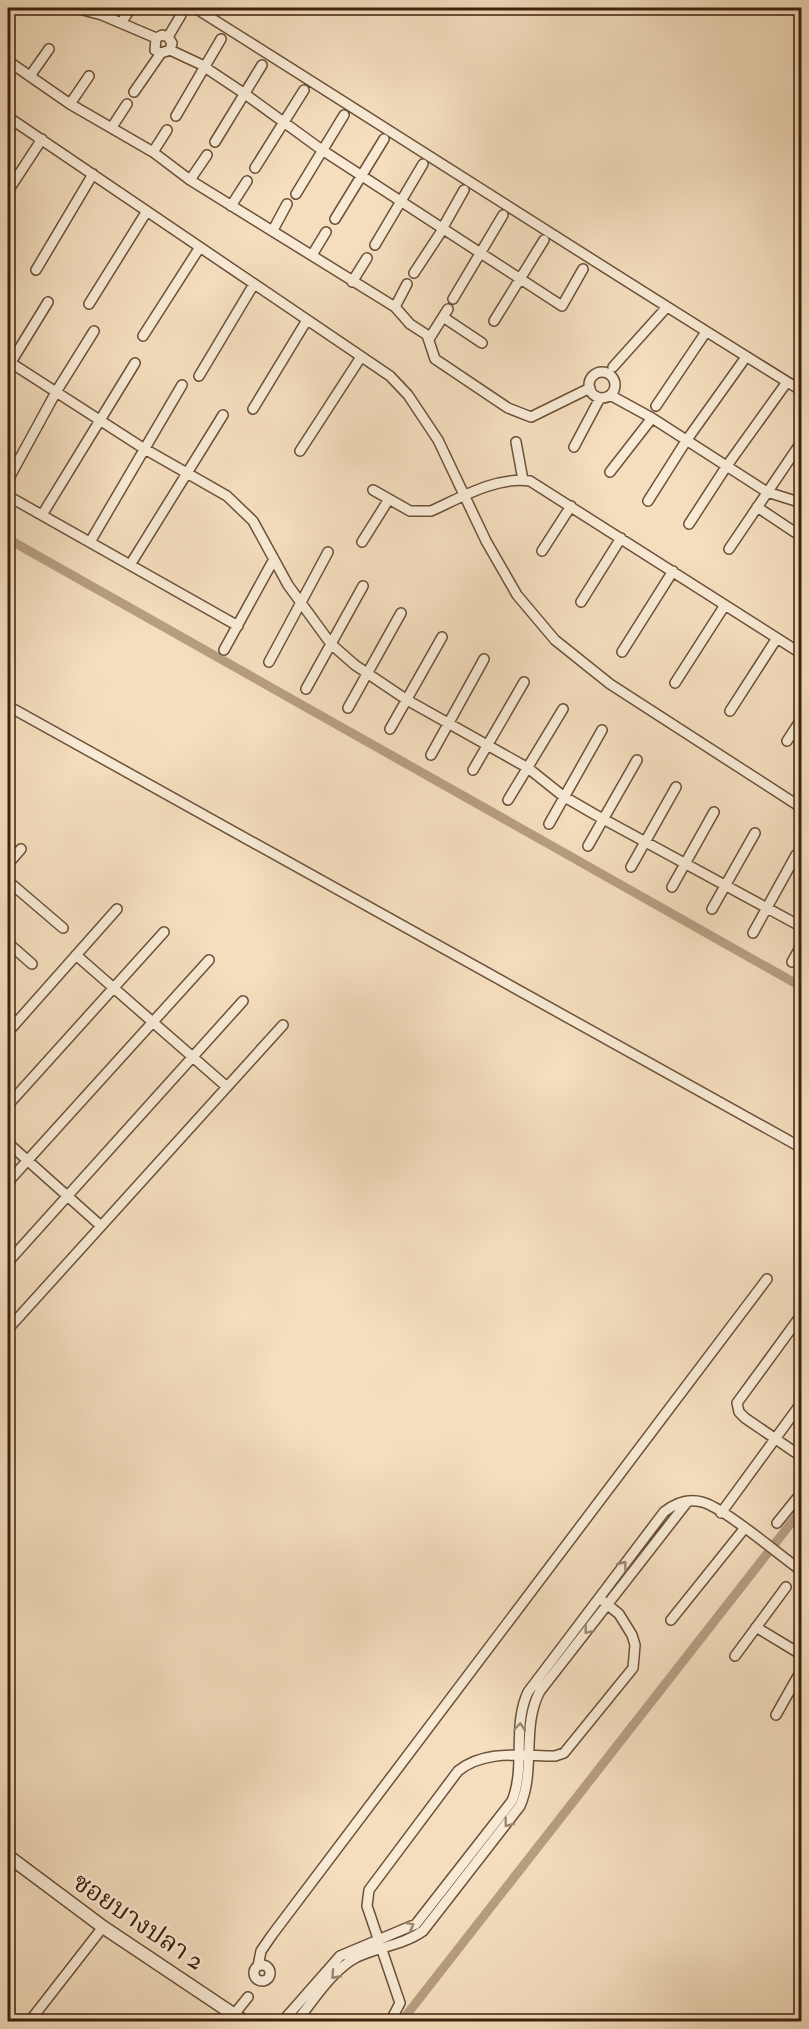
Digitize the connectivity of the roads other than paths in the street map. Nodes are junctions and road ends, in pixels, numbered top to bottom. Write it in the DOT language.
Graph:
graph roads {
  1 [pos="75,8"];
  2 [pos="131,8"];
  3 [pos="195,8"];
  4 [pos="181,15"];
  5 [pos="121,23"];
  6 [pos="168,37"];
  7 [pos="156,38"];
  8 [pos="221,39"];
  9 [pos="49,49"];
  10 [pos="165,51"];
  11 [pos="8,61"];
  12 [pos="262,65"];
  13 [pos="206,68"];
  14 [pos="30,76"];
  15 [pos="88,76"];
  16 [pos="304,90"];
  17 [pos="134,92"];
  18 [pos="245,94"];
  19 [pos="70,104"];
  20 [pos="127,104"];
  21 [pos="344,115"];
  22 [pos="176,116"];
  23 [pos="8,117"];
  24 [pos="282,122"];
  25 [pos="112,127"];
  26 [pos="167,130"];
  27 [pos="384,139"];
  28 [pos="42,140"];
  29 [pos="215,142"];
  30 [pos="322,150"];
  31 [pos="153,152"];
  32 [pos="207,155"];
  33 [pos="423,164"];
  34 [pos="255,168"];
  35 [pos="93,174"];
  36 [pos="362,176"];
  37 [pos="190,180"];
  38 [pos="247,181"];
  39 [pos="464,190"];
  40 [pos="8,191"];
  41 [pos="296,194"];
  42 [pos="401,202"];
  43 [pos="287,204"];
  44 [pos="231,206"];
  45 [pos="147,211"];
  46 [pos="503,215"];
  47 [pos="335,219"];
  48 [pos="442,229"];
  49 [pos="273,230"];
  50 [pos="326,232"];
  51 [pos="544,240"];
  52 [pos="375,245"];
  53 [pos="200,247"];
  54 [pos="481,253"];
  55 [pos="312,255"];
  56 [pos="367,258"];
  57 [pos="583,269"];
  58 [pos="36,270"];
  59 [pos="414,273"];
  60 [pos="521,279"];
  61 [pos="352,282"];
  62 [pos="254,284"];
  63 [pos="408,284"];
  64 [pos="453,299"];
  65 [pos="48,302"];
  66 [pos="89,304"];
  67 [pos="394,307"];
  68 [pos="666,308"];
  69 [pos="307,320"];
  70 [pos="494,321"];
  71 [pos="94,331"];
  72 [pos="706,332"];
  73 [pos="143,336"];
  74 [pos="429,339"];
  75 [pos="482,343"];
  76 [pos="361,357"];
  77 [pos="746,357"];
  78 [pos="135,363"];
  79 [pos="8,364"];
  80 [pos="613,367"];
  81 [pos="199,376"];
  82 [pos="787,382"];
  83 [pos="182,385"];
  84 [pos="590,388"];
  85 [pos="801,391"];
  86 [pos="56,392"];
  87 [pos="605,397"];
  88 [pos="656,406"];
  89 [pos="253,409"];
  90 [pos="223,415"];
  91 [pos="652,418"];
  92 [pos="98,419"];
  93 [pos="686,441"];
  94 [pos="801,441"];
  95 [pos="516,442"];
  96 [pos="574,447"];
  97 [pos="143,448"];
  98 [pos="300,451"];
  99 [pos="726,467"];
  100 [pos="187,471"];
  101 [pos="610,472"];
  102 [pos="8,480"];
  103 [pos="523,480"];
  104 [pos="373,490"];
  105 [pos="768,492"];
  106 [pos="465,495"];
  107 [pos="8,496"];
  108 [pos="389,499"];
  109 [pos="648,501"];
  110 [pos="801,503"];
  111 [pos="571,506"];
  112 [pos="757,507"];
  113 [pos="42,515"];
  114 [pos="689,524"];
  115 [pos="801,537"];
  116 [pos="621,538"];
  117 [pos="90,542"];
  118 [pos="362,542"];
  119 [pos="729,549"];
  120 [pos="542,551"];
  121 [pos="328,552"];
  122 [pos="274,559"];
  123 [pos="130,565"];
  124 [pos="674,571"];
  125 [pos="363,586"];
  126 [pos="301,602"];
  127 [pos="581,602"];
  128 [pos="725,604"];
  129 [pos="401,613"];
  130 [pos="238,626"];
  131 [pos="442,637"];
  132 [pos="777,638"];
  133 [pos="331,644"];
  134 [pos="224,650"];
  135 [pos="622,652"];
  136 [pos="801,654"];
  137 [pos="484,659"];
  138 [pos="269,662"];
  139 [pos="367,674"];
  140 [pos="524,682"];
  141 [pos="675,683"];
  142 [pos="306,689"];
  143 [pos="407,700"];
  144 [pos="8,706"];
  145 [pos="348,708"];
  146 [pos="563,709"];
  147 [pos="730,711"];
  148 [pos="801,718"];
  149 [pos="450,722"];
  150 [pos="390,729"];
  151 [pos="602,730"];
  152 [pos="787,741"];
  153 [pos="488,744"];
  154 [pos="431,754"];
  155 [pos="637,760"];
  156 [pos="528,768"];
  157 [pos="473,770"];
  158 [pos="676,787"];
  159 [pos="563,796"];
  160 [pos="508,800"];
  161 [pos="801,808"];
  162 [pos="714,812"];
  163 [pos="603,819"];
  164 [pos="549,824"];
  165 [pos="755,833"];
  166 [pos="645,842"];
  167 [pos="588,846"];
  168 [pos="21,849"];
  169 [pos="796,855"];
  170 [pos="685,863"];
  171 [pos="8,864"];
  172 [pos="632,867"];
  173 [pos="8,880"];
  174 [pos="726,885"];
  175 [pos="672,887"];
  176 [pos="767,908"];
  177 [pos="117,909"];
  178 [pos="712,909"];
  179 [pos="801,927"];
  180 [pos="63,928"];
  181 [pos="164,932"];
  182 [pos="753,933"];
  183 [pos="8,943"];
  184 [pos="801,944"];
  185 [pos="76,955"];
  186 [pos="209,960"];
  187 [pos="792,962"];
  188 [pos="32,964"];
  189 [pos="114,988"];
  190 [pos="243,1000"];
  191 [pos="152,1022"];
  192 [pos="283,1025"];
  193 [pos="8,1032"];
  194 [pos="192,1057"];
  195 [pos="226,1088"];
  196 [pos="8,1105"];
  197 [pos="8,1143"];
  198 [pos="801,1148"];
  199 [pos="27,1161"];
  200 [pos="8,1182"];
  201 [pos="67,1196"];
  202 [pos="101,1226"];
  203 [pos="8,1262"];
  204 [pos="767,1278"];
  205 [pos="801,1314"];
  206 [pos="8,1329"];
  207 [pos="801,1402"];
  208 [pos="775,1439"];
  209 [pos="801,1457"];
  210 [pos="801,1492"];
  211 [pos="688,1501"];
  212 [pos="721,1513"];
  213 [pos="777,1523"];
  214 [pos="744,1529"];
  215 [pos="801,1571"];
  216 [pos="786,1587"];
  217 [pos="599,1597"];
  218 [pos="608,1605"];
  219 [pos="671,1620"];
  220 [pos="756,1627"];
  221 [pos="801,1655"];
  222 [pos="735,1656"];
  223 [pos="801,1669"];
  224 [pos="776,1715"];
  225 [pos="518,1755"];
  226 [pos="528,1756"];
  227 [pos="801,1770"];
  228 [pos="801,1782"];
  229 [pos="8,1856"];
  230 [pos="103,1926"];
  231 [pos="381,1944"];
  232 [pos="258,1966"];
  233 [pos="259,1981"];
  234 [pos="315,1989"];
  235 [pos="231,2018"];
  236 [pos="29,2022"];
  237 [pos="245,2022"];
  238 [pos="282,2022"];
  239 [pos="296,2022"];
  240 [pos="390,2022"];
  1 -- 5 [label="street"];
  2 -- 5 [label="street"];
  3 -- 68 [label="street"];
  4 -- 6 [label="street"];
  5 -- 7 [label="street"];
  6 -- 7 [label="street"];
  6 -- 10 [label="street"];
  7 -- 10 [label="street"];
  8 -- 13 [label="street"];
  9 -- 14 [label="street"];
  10 -- 13 [label="street"];
  10 -- 17 [label="street"];
  11 -- 14 [label="street"];
  12 -- 18 [label="street"];
  13 -- 18 [label="street"];
  13 -- 22 [label="street"];
  14 -- 19 [label="street"];
  15 -- 19 [label="street"];
  16 -- 24 [label="street"];
  18 -- 24 [label="street"];
  18 -- 29 [label="street"];
  19 -- 25 [label="street"];
  20 -- 25 [label="street"];
  21 -- 30 [label="street"];
  23 -- 28 [label="street"];
  24 -- 30 [label="street"];
  24 -- 34 [label="street"];
  25 -- 31 [label="street"];
  26 -- 31 [label="street"];
  27 -- 36 [label="street"];
  28 -- 35 [label="street"];
  28 -- 40 [label="street"];
  30 -- 36 [label="street"];
  30 -- 41 [label="street"];
  31 -- 37 [label="street"];
  32 -- 37 [label="street"];
  33 -- 42 [label="street"];
  35 -- 45 [label="street"];
  35 -- 58 [label="street"];
  36 -- 42 [label="street"];
  36 -- 47 [label="street"];
  37 -- 44 [label="street"];
  38 -- 44 [label="street"];
  39 -- 48 [label="street"];
  42 -- 48 [label="street"];
  42 -- 52 [label="street"];
  43 -- 49 [label="street"];
  44 -- 49 [label="street"];
  45 -- 53 [label="street"];
  45 -- 66 [label="street"];
  46 -- 54 [label="street"];
  48 -- 54 [label="street"];
  48 -- 59 [label="street"];
  49 -- 55 [label="street"];
  50 -- 55 [label="street"];
  51 -- 60 [label="street"];
  53 -- 62 [label="street"];
  53 -- 73 [label="street"];
  54 -- 60 [label="street"];
  54 -- 64 [label="street"];
  55 -- 61 [label="street"];
  56 -- 61 [label="street"];
  57 -- 60 [label="street"];
  60 -- 70 [label="street"];
  61 -- 67 [label="street"];
  62 -- 69 [label="street"];
  62 -- 81 [label="street"];
  63 -- 67 [label="street"];
  65 -- 79 [label="street"];
  67 -- 74 [label="street"];
  68 -- 72 [label="street"];
  68 -- 80 [label="street"];
  69 -- 76 [label="street"];
  69 -- 89 [label="street"];
  71 -- 86 [label="street"];
  72 -- 77 [label="street"];
  72 -- 88 [label="street"];
  74 -- 75 [label="street"];
  74 -- 84 [label="street"];
  76 -- 98 [label="street"];
  76 -- 106 [label="street"];
  77 -- 82 [label="street"];
  77 -- 93 [label="street"];
  78 -- 92 [label="street"];
  79 -- 86 [label="street"];
  82 -- 85 [label="street"];
  82 -- 99 [label="street"];
  83 -- 97 [label="street"];
  84 -- 87 [label="street"];
  84 -- 87 [label="street"];
  86 -- 92 [label="street"];
  86 -- 102 [label="street"];
  87 -- 91 [label="street"];
  87 -- 96 [label="street"];
  90 -- 100 [label="street"];
  91 -- 93 [label="street"];
  91 -- 101 [label="street"];
  92 -- 97 [label="street"];
  92 -- 113 [label="street"];
  93 -- 99 [label="street"];
  93 -- 109 [label="street"];
  94 -- 105 [label="street"];
  95 -- 103 [label="street"];
  97 -- 100 [label="street"];
  97 -- 117 [label="street"];
  99 -- 105 [label="street"];
  99 -- 114 [label="street"];
  100 -- 122 [label="street"];
  100 -- 123 [label="street"];
  103 -- 106 [label="street"];
  103 -- 111 [label="street"];
  104 -- 108 [label="street"];
  105 -- 110 [label="street"];
  105 -- 112 [label="street"];
  106 -- 108 [label="street"];
  106 -- 161 [label="street"];
  107 -- 113 [label="street"];
  108 -- 118 [label="street"];
  111 -- 116 [label="street"];
  111 -- 120 [label="street"];
  112 -- 115 [label="street"];
  112 -- 119 [label="street"];
  113 -- 117 [label="street"];
  116 -- 124 [label="street"];
  116 -- 127 [label="street"];
  117 -- 123 [label="street"];
  121 -- 126 [label="street"];
  122 -- 126 [label="street"];
  122 -- 130 [label="street"];
  123 -- 130 [label="street"];
  124 -- 128 [label="street"];
  124 -- 135 [label="street"];
  125 -- 133 [label="street"];
  126 -- 133 [label="street"];
  126 -- 138 [label="street"];
  128 -- 132 [label="street"];
  128 -- 141 [label="street"];
  129 -- 139 [label="street"];
  130 -- 134 [label="street"];
  131 -- 143 [label="street"];
  132 -- 136 [label="street"];
  132 -- 147 [label="street"];
  133 -- 139 [label="street"];
  133 -- 142 [label="street"];
  137 -- 149 [label="street"];
  139 -- 143 [label="street"];
  139 -- 145 [label="street"];
  140 -- 153 [label="street"];
  143 -- 149 [label="street"];
  143 -- 150 [label="street"];
  144 -- 198 [label="street"];
  146 -- 156 [label="street"];
  148 -- 152 [label="street"];
  149 -- 153 [label="street"];
  149 -- 154 [label="street"];
  151 -- 159 [label="street"];
  153 -- 156 [label="street"];
  153 -- 157 [label="street"];
  155 -- 163 [label="street"];
  156 -- 159 [label="street"];
  156 -- 160 [label="street"];
  158 -- 166 [label="street"];
  159 -- 163 [label="street"];
  159 -- 164 [label="street"];
  162 -- 170 [label="street"];
  163 -- 166 [label="street"];
  163 -- 167 [label="street"];
  165 -- 174 [label="street"];
  166 -- 170 [label="street"];
  166 -- 172 [label="street"];
  168 -- 171 [label="street"];
  169 -- 176 [label="street"];
  170 -- 174 [label="street"];
  170 -- 175 [label="street"];
  173 -- 180 [label="street"];
  174 -- 176 [label="street"];
  174 -- 178 [label="street"];
  176 -- 179 [label="street"];
  176 -- 182 [label="street"];
  177 -- 185 [label="street"];
  181 -- 189 [label="street"];
  183 -- 188 [label="street"];
  184 -- 187 [label="street"];
  185 -- 189 [label="street"];
  185 -- 193 [label="street"];
  186 -- 191 [label="street"];
  189 -- 191 [label="street"];
  189 -- 196 [label="street"];
  190 -- 194 [label="street"];
  191 -- 194 [label="street"];
  191 -- 199 [label="street"];
  192 -- 195 [label="street"];
  194 -- 195 [label="street"];
  194 -- 201 [label="street"];
  195 -- 202 [label="street"];
  197 -- 199 [label="street"];
  199 -- 200 [label="street"];
  199 -- 201 [label="street"];
  201 -- 202 [label="street"];
  201 -- 203 [label="street"];
  202 -- 206 [label="street"];
  204 -- 232 [label="street"];
  205 -- 208 [label="street"];
  207 -- 208 [label="street"];
  208 -- 209 [label="street"];
  208 -- 212 [label="street"];
  210 -- 213 [label="street"];
  211 -- 212 [label="street"];
  217 -- 211 [label="street, one-way"];
  211 -- 218 [label="street"];
  212 -- 214 [label="street"];
  214 -- 215 [label="street"];
  214 -- 219 [label="street"];
  216 -- 220 [label="street"];
  217 -- 218 [label="street"];
  225 -- 217 [label="street, one-way"];
  218 -- 226 [label="street, one-way"];
  218 -- 226 [label="street"];
  220 -- 221 [label="street"];
  220 -- 222 [label="street"];
  223 -- 224 [label="street"];
  225 -- 226 [label="street"];
  231 -- 225 [label="street, one-way"];
  225 -- 231 [label="street"];
  226 -- 231 [label="street, one-way"];
  227 -- 228 [label="street"];
  229 -- 230 [label="street, ซอยบางปลา 2"];
  230 -- 235 [label="street, ซอยบางปลา 2"];
  230 -- 236 [label="street"];
  231 -- 234 [label="street"];
  231 -- 240 [label="street"];
  232 -- 233 [label="street"];
  232 -- 233 [label="street"];
  233 -- 235 [label="street"];
  234 -- 238 [label="street"];
  234 -- 239 [label="street"];
  235 -- 237 [label="street, ซอยบางปลา 2"];
}
